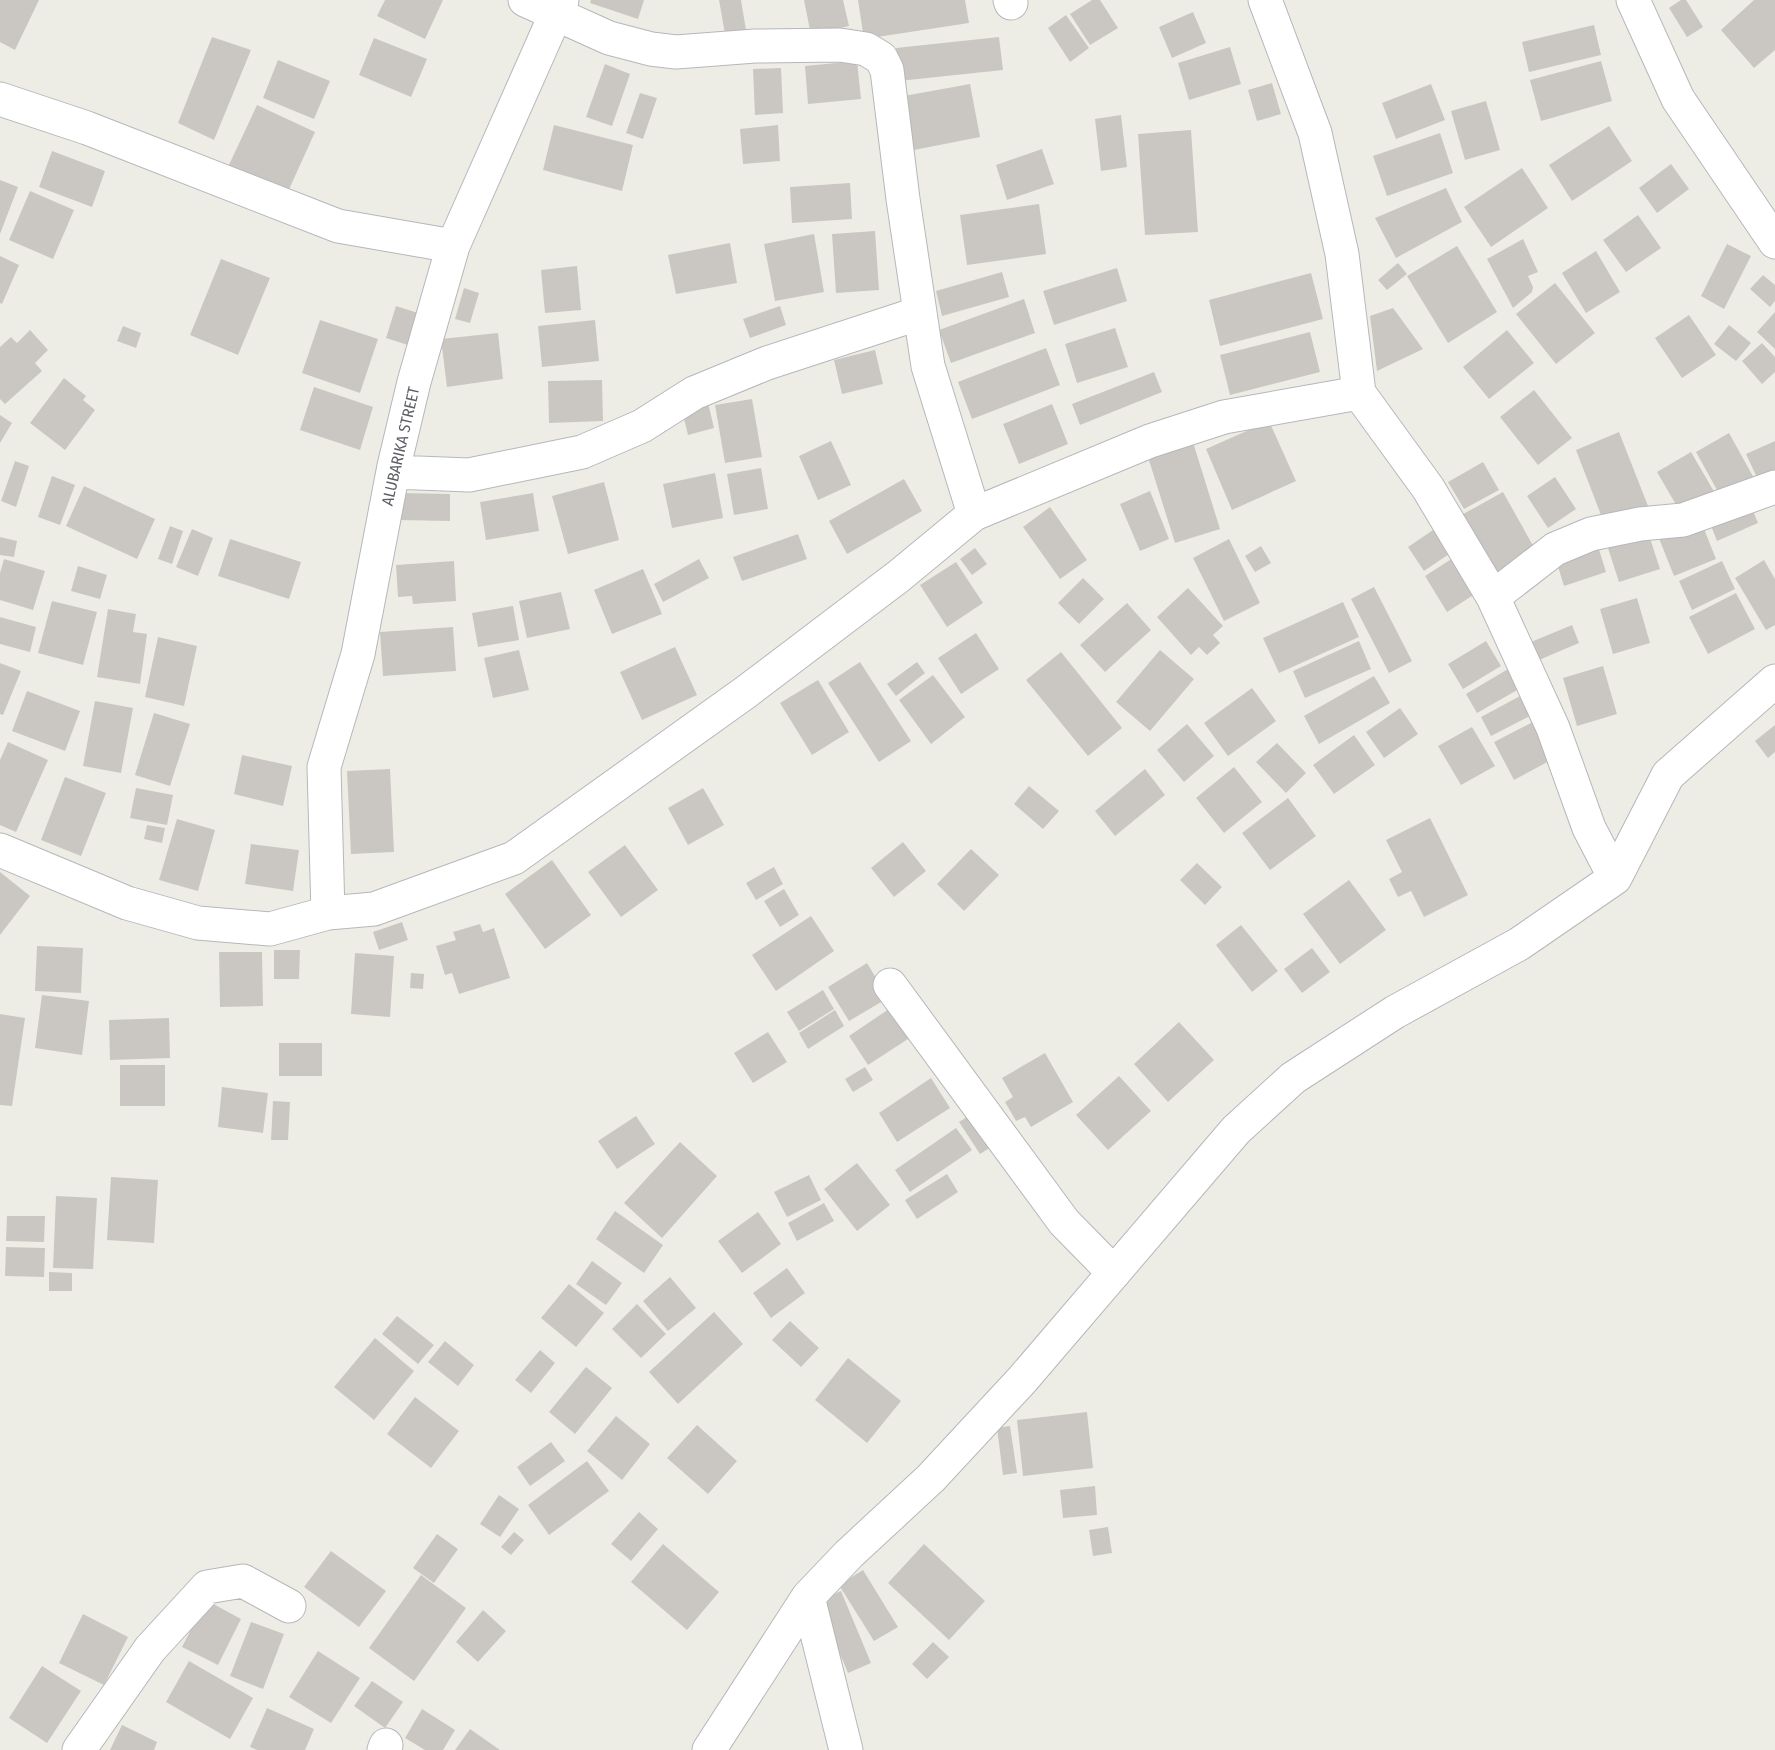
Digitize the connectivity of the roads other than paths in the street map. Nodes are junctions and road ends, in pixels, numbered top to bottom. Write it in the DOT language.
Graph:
graph roads {
  1 [pos="525,0"];
  2 [pos="1265,0"];
  3 [pos="1633,0"];
  4 [pos="559,8"];
  5 [pos="0,99"];
  6 [pos="1775,242"];
  7 [pos="453,246"];
  8 [pos="920,313"];
  9 [pos="1359,393"];
  10 [pos="393,472"];
  11 [pos="1775,487"];
  12 [pos="975,514"];
  13 [pos="1493,597"];
  14 [pos="1775,681"];
  15 [pos="0,850"];
  16 [pos="1615,878"];
  17 [pos="328,913"];
  18 [pos="890,985"];
  19 [pos="1114,1273"];
  20 [pos="808,1597"];
  21 [pos="289,1606"];
  22 [pos="79,1750"];
  23 [pos="709,1750"];
  24 [pos="846,1750"];
  1 -- 4 [label="street"];
  2 -- 9 [label="street"];
  3 -- 6 [label="street"];
  4 -- 7 [label="street, ALUBARIKA STREET"];
  4 -- 8 [label="street"];
  5 -- 7 [label="street"];
  7 -- 10 [label="street, ALUBARIKA STREET"];
  8 -- 10 [label="street"];
  8 -- 12 [label="street"];
  9 -- 12 [label="street"];
  9 -- 13 [label="street"];
  10 -- 17 [label="street, ALUBARIKA STREET"];
  11 -- 13 [label="street"];
  12 -- 17 [label="street"];
  13 -- 16 [label="street"];
  14 -- 16 [label="street"];
  15 -- 17 [label="street"];
  16 -- 19 [label="street"];
  18 -- 19 [label="street"];
  19 -- 20 [label="street"];
  20 -- 23 [label="street"];
  20 -- 24 [label="street"];
  21 -- 22 [label="street"];
}
